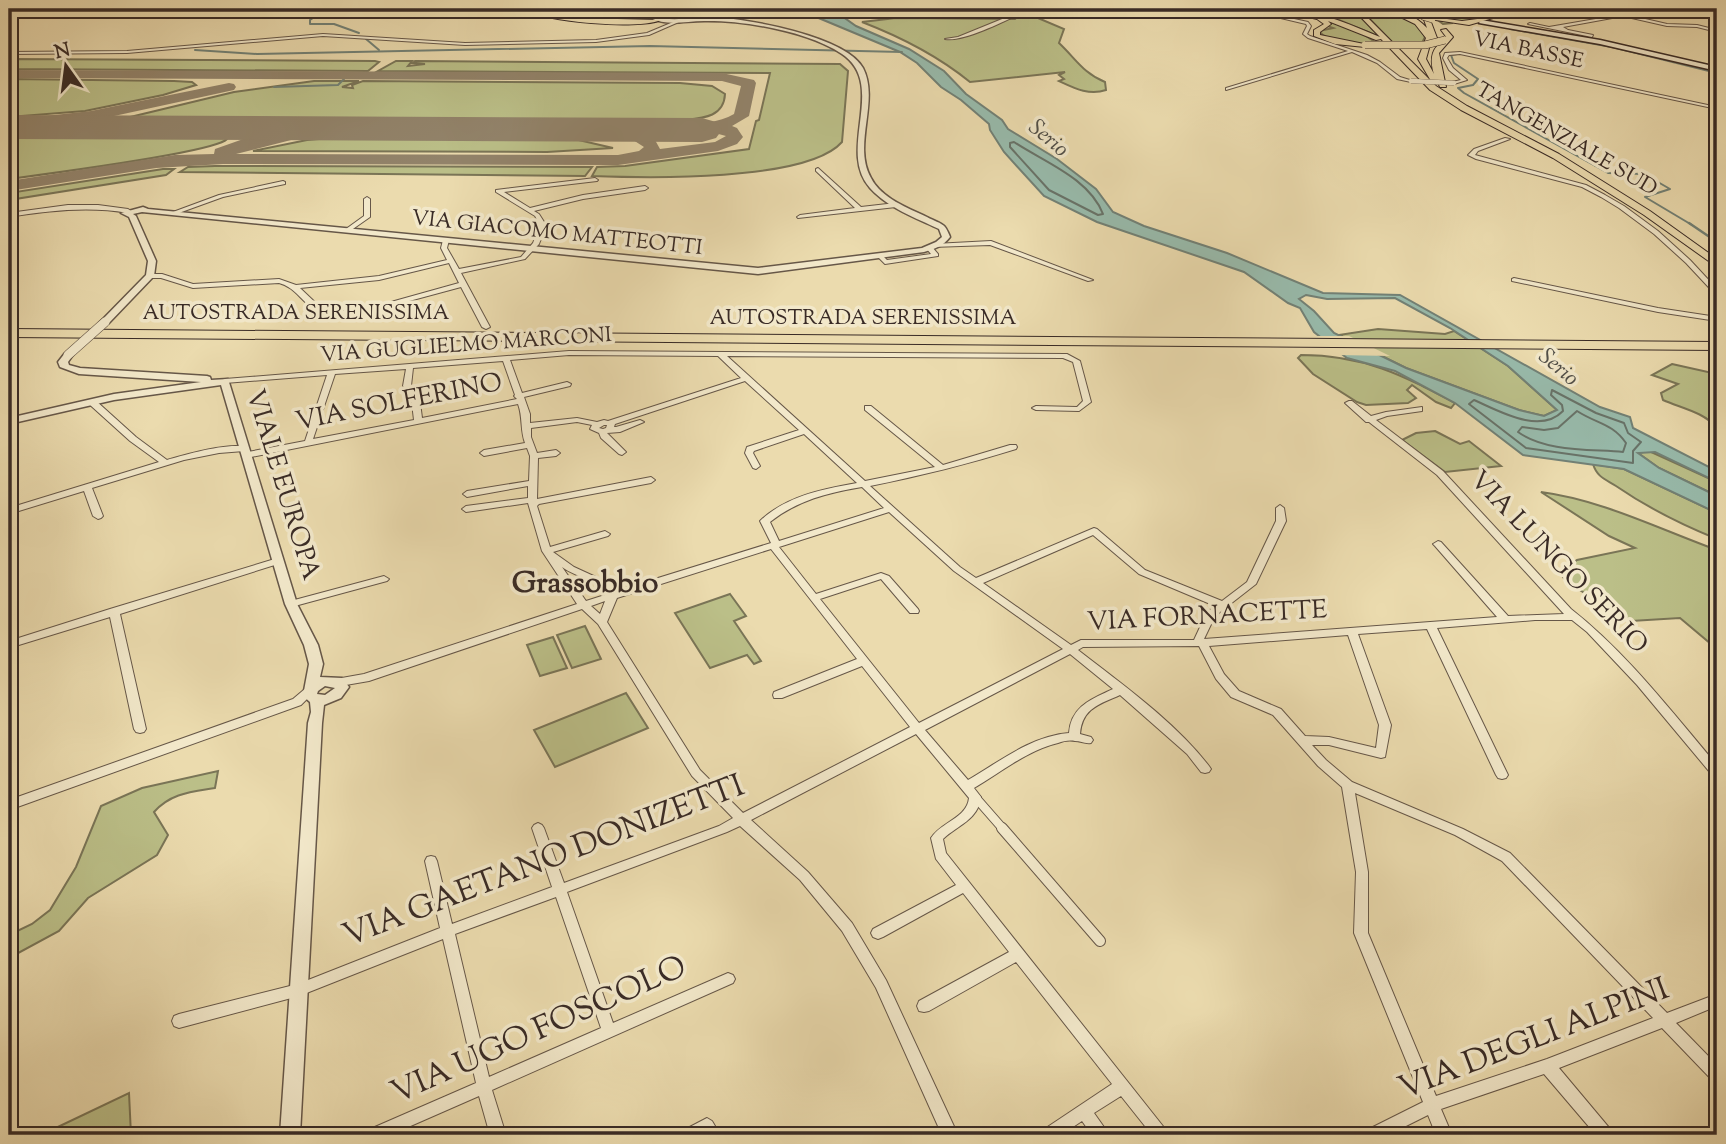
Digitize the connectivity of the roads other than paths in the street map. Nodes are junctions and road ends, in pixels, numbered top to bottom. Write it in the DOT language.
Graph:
graph roads {
  1 [pos="525,9"];
  2 [pos="755,9"];
  3 [pos="778,9"];
  4 [pos="990,9"];
  5 [pos="1082,9"];
  6 [pos="1118,9"];
  7 [pos="1245,9"];
  8 [pos="1277,9"];
  9 [pos="1356,9"];
  10 [pos="1387,9"];
  11 [pos="1402,9"];
  12 [pos="1477,9"];
  13 [pos="1598,9"];
  14 [pos="667,10"];
  15 [pos="680,10"];
  16 [pos="1029,12"];
  17 [pos="1422,12"];
  18 [pos="1309,14"];
  19 [pos="693,15"];
  20 [pos="1626,15"];
  21 [pos="1490,16"];
  22 [pos="687,19"];
  23 [pos="711,19"];
  24 [pos="1434,19"];
  25 [pos="660,21"];
  26 [pos="678,21"];
  27 [pos="1456,22"];
  28 [pos="1480,22"];
  29 [pos="1529,26"];
  30 [pos="1322,28"];
  31 [pos="1444,29"];
  32 [pos="1564,29"];
  33 [pos="1717,31"];
  34 [pos="1592,36"];
  35 [pos="947,39"];
  36 [pos="1428,40"];
  37 [pos="1383,44"];
  38 [pos="1353,51"];
  39 [pos="9,53"];
  40 [pos="1717,69"];
  41 [pos="1419,74"];
  42 [pos="1441,87"];
  43 [pos="1228,89"];
  44 [pos="1717,108"];
  45 [pos="1479,116"];
  46 [pos="1507,139"];
  47 [pos="818,170"];
  48 [pos="595,180"];
  49 [pos="283,183"];
  50 [pos="1584,186"];
  51 [pos="645,188"];
  52 [pos="367,199"];
  53 [pos="896,205"];
  54 [pos="860,209"];
  55 [pos="530,210"];
  56 [pos="176,212"];
  57 [pos="130,213"];
  58 [pos="1647,213"];
  59 [pos="9,215"];
  60 [pos="800,216"];
  61 [pos="348,230"];
  62 [pos="446,240"];
  63 [pos="931,247"];
  64 [pos="533,249"];
  65 [pos="1717,255"];
  66 [pos="451,261"];
  67 [pos="1717,264"];
  68 [pos="456,272"];
  69 [pos="150,276"];
  70 [pos="1514,279"];
  71 [pos="1090,280"];
  72 [pos="463,284"];
  73 [pos="295,287"];
  74 [pos="1717,293"];
  75 [pos="394,303"];
  76 [pos="402,316"];
  77 [pos="1717,319"];
  78 [pos="486,327"];
  79 [pos="9,333"];
  80 [pos="9,342"];
  81 [pos="1717,346"];
  82 [pos="1717,355"];
  83 [pos="505,357"];
  84 [pos="731,359"];
  85 [pos="410,366"];
  86 [pos="332,372"];
  87 [pos="132,374"];
  88 [pos="748,378"];
  89 [pos="225,381"];
  90 [pos="567,384"];
  91 [pos="119,393"];
  92 [pos="519,398"];
  93 [pos="92,402"];
  94 [pos="1349,403"];
  95 [pos="869,408"];
  96 [pos="1036,408"];
  97 [pos="1419,409"];
  98 [pos="38,414"];
  99 [pos="1369,419"];
  100 [pos="9,421"];
  101 [pos="418,421"];
  102 [pos="640,422"];
  103 [pos="527,426"];
  104 [pos="605,427"];
  105 [pos="806,431"];
  106 [pos="308,443"];
  107 [pos="530,445"];
  108 [pos="1013,447"];
  109 [pos="244,449"];
  110 [pos="622,452"];
  111 [pos="484,453"];
  112 [pos="556,453"];
  113 [pos="534,456"];
  114 [pos="166,463"];
  115 [pos="756,466"];
  116 [pos="941,468"];
  117 [pos="651,480"];
  118 [pos="532,483"];
  119 [pos="862,484"];
  120 [pos="87,487"];
  121 [pos="467,494"];
  122 [pos="532,503"];
  123 [pos="1280,508"];
  124 [pos="466,509"];
  125 [pos="890,509"];
  126 [pos="9,511"];
  127 [pos="98,516"];
  128 [pos="604,534"];
  129 [pos="1438,544"];
  130 [pos="775,546"];
  131 [pos="547,551"];
  132 [pos="278,561"];
  133 [pos="384,579"];
  134 [pos="976,582"];
  135 [pos="613,596"];
  136 [pos="814,598"];
  137 [pos="291,604"];
  138 [pos="583,605"];
  139 [pos="1222,605"];
  140 [pos="114,611"];
  141 [pos="914,611"];
  142 [pos="1573,617"];
  143 [pos="1505,619"];
  144 [pos="602,622"];
  145 [pos="1431,626"];
  146 [pos="1352,632"];
  147 [pos="1200,643"];
  148 [pos="9,645"];
  149 [pos="1069,648"];
  150 [pos="863,661"];
  151 [pos="316,664"];
  152 [pos="335,681"];
  153 [pos="1121,690"];
  154 [pos="778,695"];
  155 [pos="314,698"];
  156 [pos="917,728"];
  157 [pos="140,729"];
  158 [pos="1074,735"];
  159 [pos="1087,740"];
  160 [pos="1302,740"];
  161 [pos="1205,769"];
  162 [pos="1717,772"];
  163 [pos="1502,775"];
  164 [pos="1348,785"];
  165 [pos="971,792"];
  166 [pos="9,805"];
  167 [pos="741,819"];
  168 [pos="538,828"];
  169 [pos="431,861"];
  170 [pos="965,886"];
  171 [pos="561,889"];
  172 [pos="448,930"];
  173 [pos="878,933"];
  174 [pos="1100,941"];
  175 [pos="1018,954"];
  176 [pos="729,979"];
  177 [pos="299,990"];
  178 [pos="1717,1000"];
  179 [pos="924,1006"];
  180 [pos="1665,1020"];
  181 [pos="179,1021"];
  182 [pos="609,1031"];
  183 [pos="1547,1066"];
  184 [pos="1717,1075"];
  185 [pos="1122,1086"];
  186 [pos="484,1087"];
  187 [pos="1432,1105"];
  188 [pos="1084,1112"];
  189 [pos="707,1126"];
  190 [pos="290,1135"];
  191 [pos="373,1135"];
  192 [pos="498,1135"];
  193 [pos="689,1135"];
  194 [pos="950,1135"];
  195 [pos="1048,1135"];
  196 [pos="1101,1135"];
  197 [pos="1161,1135"];
  198 [pos="1371,1135"];
  199 [pos="1444,1135"];
  200 [pos="1606,1135"];
  1 -- 25 [label="main road"];
  2 -- 16 [label="main road, bridge"];
  3 -- 16 [label="main road, bridge"];
  4 -- 35 [label="street"];
  5 -- 16 [label="main road"];
  6 -- 16 [label="main road"];
  7 -- 38 [label="street, VIA BASSE"];
  8 -- 18 [label="main road"];
  9 -- 41 [label="main road"];
  10 -- 36 [label="main road"];
  11 -- 17 [label="main road"];
  12 -- 21 [label="main road"];
  13 -- 20 [label="street"];
  14 -- 15 [label="street"];
  14 -- 25 [label="street"];
  15 -- 19 [label="street"];
  17 -- 24 [label="main road, bridge"];
  17 -- 36 [label="main road, TANGENZIALE SUD"];
  18 -- 30 [label="main road"];
  18 -- 37 [label="main road"];
  19 -- 22 [label="street"];
  19 -- 23 [label="street"];
  20 -- 32 [label="street"];
  20 -- 33 [label="street"];
  21 -- 28 [label="main road"];
  21 -- 29 [label="main road"];
  22 -- 23 [label="street"];
  22 -- 26 [label="street"];
  23 -- 53 [label="street"];
  24 -- 27 [label="main road"];
  24 -- 31 [label="main road"];
  25 -- 26 [label="street"];
  25 -- 39 [label="street"];
  27 -- 28 [label="main road"];
  27 -- 31 [label="main road"];
  28 -- 29 [label="main road"];
  29 -- 32 [label="street"];
  29 -- 40 [label="main road"];
  30 -- 31 [label="main road, bridge"];
  30 -- 37 [label="main road"];
  31 -- 42 [label="main road"];
  32 -- 34 [label="street"];
  36 -- 42 [label="main road, TANGENZIALE SUD"];
  37 -- 41 [label="main road"];
  38 -- 43 [label="street"];
  38 -- 44 [label="street, VIA BASSE, bridge"];
  41 -- 45 [label="main road, TANGENZIALE SUD"];
  42 -- 65 [label="main road, TANGENZIALE SUD"];
  45 -- 46 [label="main road"];
  45 -- 58 [label="main road, TANGENZIALE SUD"];
  46 -- 50 [label="street"];
  47 -- 54 [label="street"];
  48 -- 55 [label="street"];
  49 -- 56 [label="street, VIA GIACOMO MATTEOTTI"];
  50 -- 58 [label="main road"];
  50 -- 74 [label="street"];
  51 -- 55 [label="street"];
  52 -- 61 [label="street"];
  53 -- 54 [label="street"];
  53 -- 63 [label="street"];
  54 -- 60 [label="street"];
  55 -- 64 [label="street"];
  56 -- 57 [label="street, VIA GIACOMO MATTEOTTI"];
  56 -- 61 [label="street, VIA GIACOMO MATTEOTTI"];
  57 -- 59 [label="street"];
  57 -- 69 [label="street"];
  58 -- 67 [label="main road, TANGENZIALE SUD"];
  61 -- 62 [label="street, VIA GIACOMO MATTEOTTI"];
  62 -- 64 [label="street, VIA GIACOMO MATTEOTTI"];
  62 -- 66 [label="street"];
  63 -- 64 [label="street, VIA GIACOMO MATTEOTTI"];
  63 -- 71 [label="street, VIA GIACOMO MATTEOTTI"];
  64 -- 68 [label="street"];
  66 -- 68 [label="street"];
  66 -- 73 [label="street"];
  68 -- 72 [label="street"];
  69 -- 73 [label="street"];
  69 -- 87 [label="street, bridge"];
  70 -- 77 [label="street"];
  72 -- 75 [label="street"];
  72 -- 78 [label="street"];
  73 -- 75 [label="street"];
  75 -- 76 [label="street"];
  79 -- 81 [label="highway, AUTOSTRADA SERENISSIMA"];
  80 -- 82 [label="highway, AUTOSTRADA SERENISSIMA"];
  83 -- 84 [label="street, VIA GUGLIELMO MARCONI"];
  83 -- 85 [label="street, VIA GUGLIELMO MARCONI"];
  83 -- 92 [label="street"];
  84 -- 88 [label="street, VIA FORNACETTE"];
  84 -- 96 [label="street, VIA GUGLIELMO MARCONI"];
  85 -- 86 [label="street, VIA GUGLIELMO MARCONI"];
  85 -- 101 [label="street"];
  86 -- 89 [label="street, VIA GUGLIELMO MARCONI"];
  86 -- 106 [label="street"];
  87 -- 89 [label="street"];
  87 -- 91 [label="street"];
  88 -- 104 [label="street"];
  88 -- 105 [label="street, VIA FORNACETTE"];
  89 -- 91 [label="street"];
  89 -- 93 [label="street"];
  89 -- 109 [label="street, VIALE EUROPA"];
  90 -- 92 [label="street, VIA SOLFERINO"];
  91 -- 98 [label="street"];
  92 -- 101 [label="street, VIA SOLFERINO"];
  92 -- 103 [label="street"];
  93 -- 98 [label="street"];
  93 -- 114 [label="street"];
  94 -- 99 [label="street, VIA LUNGO SERIO"];
  95 -- 116 [label="street"];
  97 -- 99 [label="street"];
  98 -- 100 [label="street"];
  99 -- 142 [label="street, VIA LUNGO SERIO"];
  101 -- 106 [label="street, VIA SOLFERINO"];
  102 -- 104 [label="street"];
  103 -- 104 [label="street"];
  103 -- 107 [label="street"];
  104 -- 110 [label="street"];
  105 -- 115 [label="street"];
  105 -- 119 [label="street, VIA FORNACETTE"];
  106 -- 109 [label="street, VIA SOLFERINO"];
  107 -- 111 [label="street"];
  107 -- 113 [label="street"];
  108 -- 116 [label="street"];
  109 -- 114 [label="street, VIA SOLFERINO"];
  109 -- 132 [label="street, VIALE EUROPA"];
  112 -- 113 [label="street"];
  113 -- 118 [label="street"];
  114 -- 120 [label="street, VIA SOLFERINO"];
  116 -- 119 [label="street"];
  117 -- 122 [label="street"];
  118 -- 121 [label="street"];
  118 -- 122 [label="street"];
  119 -- 125 [label="street, VIA FORNACETTE"];
  119 -- 130 [label="street"];
  120 -- 126 [label="street, VIA SOLFERINO"];
  120 -- 127 [label="street"];
  122 -- 124 [label="street"];
  122 -- 131 [label="street"];
  123 -- 139 [label="street"];
  125 -- 130 [label="street"];
  125 -- 134 [label="street, VIA FORNACETTE"];
  128 -- 131 [label="street"];
  129 -- 143 [label="street"];
  130 -- 135 [label="street"];
  130 -- 136 [label="street"];
  131 -- 135 [label="street"];
  131 -- 138 [label="street"];
  132 -- 137 [label="street, VIALE EUROPA"];
  132 -- 140 [label="street"];
  133 -- 137 [label="street, VIALE EUROPA"];
  134 -- 139 [label="street"];
  134 -- 149 [label="street, VIA FORNACETTE"];
  135 -- 138 [label="street"];
  135 -- 144 [label="street"];
  136 -- 141 [label="street"];
  136 -- 150 [label="street"];
  137 -- 151 [label="street, VIALE EUROPA"];
  138 -- 144 [label="street"];
  138 -- 152 [label="street"];
  139 -- 147 [label="street"];
  140 -- 148 [label="street"];
  140 -- 157 [label="street"];
  142 -- 143 [label="street, VIA FORNACETTE"];
  142 -- 162 [label="street, VIA LUNGO SERIO"];
  143 -- 145 [label="street, VIA FORNACETTE"];
  144 -- 167 [label="street"];
  145 -- 146 [label="street, VIA FORNACETTE"];
  145 -- 163 [label="street"];
  146 -- 147 [label="street, VIA FORNACETTE"];
  146 -- 160 [label="street"];
  147 -- 149 [label="street, VIA FORNACETTE"];
  147 -- 160 [label="street"];
  149 -- 153 [label="street"];
  149 -- 156 [label="street, VIA GAETANO DONIZETTI"];
  150 -- 154 [label="street"];
  150 -- 156 [label="street"];
  151 -- 152 [label="street, VIALE EUROPA"];
  151 -- 155 [label="street, VIALE EUROPA"];
  152 -- 155 [label="street"];
  152 -- 155 [label="street"];
  153 -- 158 [label="street"];
  153 -- 161 [label="street"];
  155 -- 166 [label="street"];
  155 -- 177 [label="street, VIALE EUROPA"];
  156 -- 165 [label="street"];
  156 -- 167 [label="street, VIA GAETANO DONIZETTI"];
  158 -- 159 [label="street"];
  158 -- 165 [label="street"];
  160 -- 164 [label="street"];
  164 -- 180 [label="street"];
  164 -- 187 [label="street"];
  165 -- 170 [label="street"];
  165 -- 174 [label="street"];
  167 -- 171 [label="street, VIA GAETANO DONIZETTI"];
  167 -- 194 [label="street"];
  168 -- 171 [label="street"];
  169 -- 172 [label="street"];
  170 -- 173 [label="street"];
  170 -- 175 [label="street"];
  171 -- 172 [label="street, VIA GAETANO DONIZETTI"];
  171 -- 182 [label="street"];
  172 -- 177 [label="street, VIA GAETANO DONIZETTI"];
  172 -- 186 [label="street"];
  175 -- 179 [label="street"];
  175 -- 185 [label="street"];
  176 -- 182 [label="street, VIA UGO FOSCOLO"];
  177 -- 181 [label="street, VIA GAETANO DONIZETTI"];
  177 -- 190 [label="street, VIALE EUROPA"];
  178 -- 180 [label="street, VIA DEGLI ALPINI"];
  180 -- 183 [label="street, VIA DEGLI ALPINI"];
  180 -- 184 [label="street"];
  182 -- 186 [label="street, VIA UGO FOSCOLO"];
  183 -- 187 [label="street, VIA DEGLI ALPINI"];
  183 -- 200 [label="street"];
  185 -- 188 [label="street"];
  185 -- 197 [label="street"];
  186 -- 191 [label="street, VIA UGO FOSCOLO"];
  186 -- 192 [label="street"];
  187 -- 198 [label="street, VIA DEGLI ALPINI"];
  187 -- 199 [label="street"];
  188 -- 195 [label="street"];
  188 -- 196 [label="street"];
  189 -- 193 [label="street"];
}
